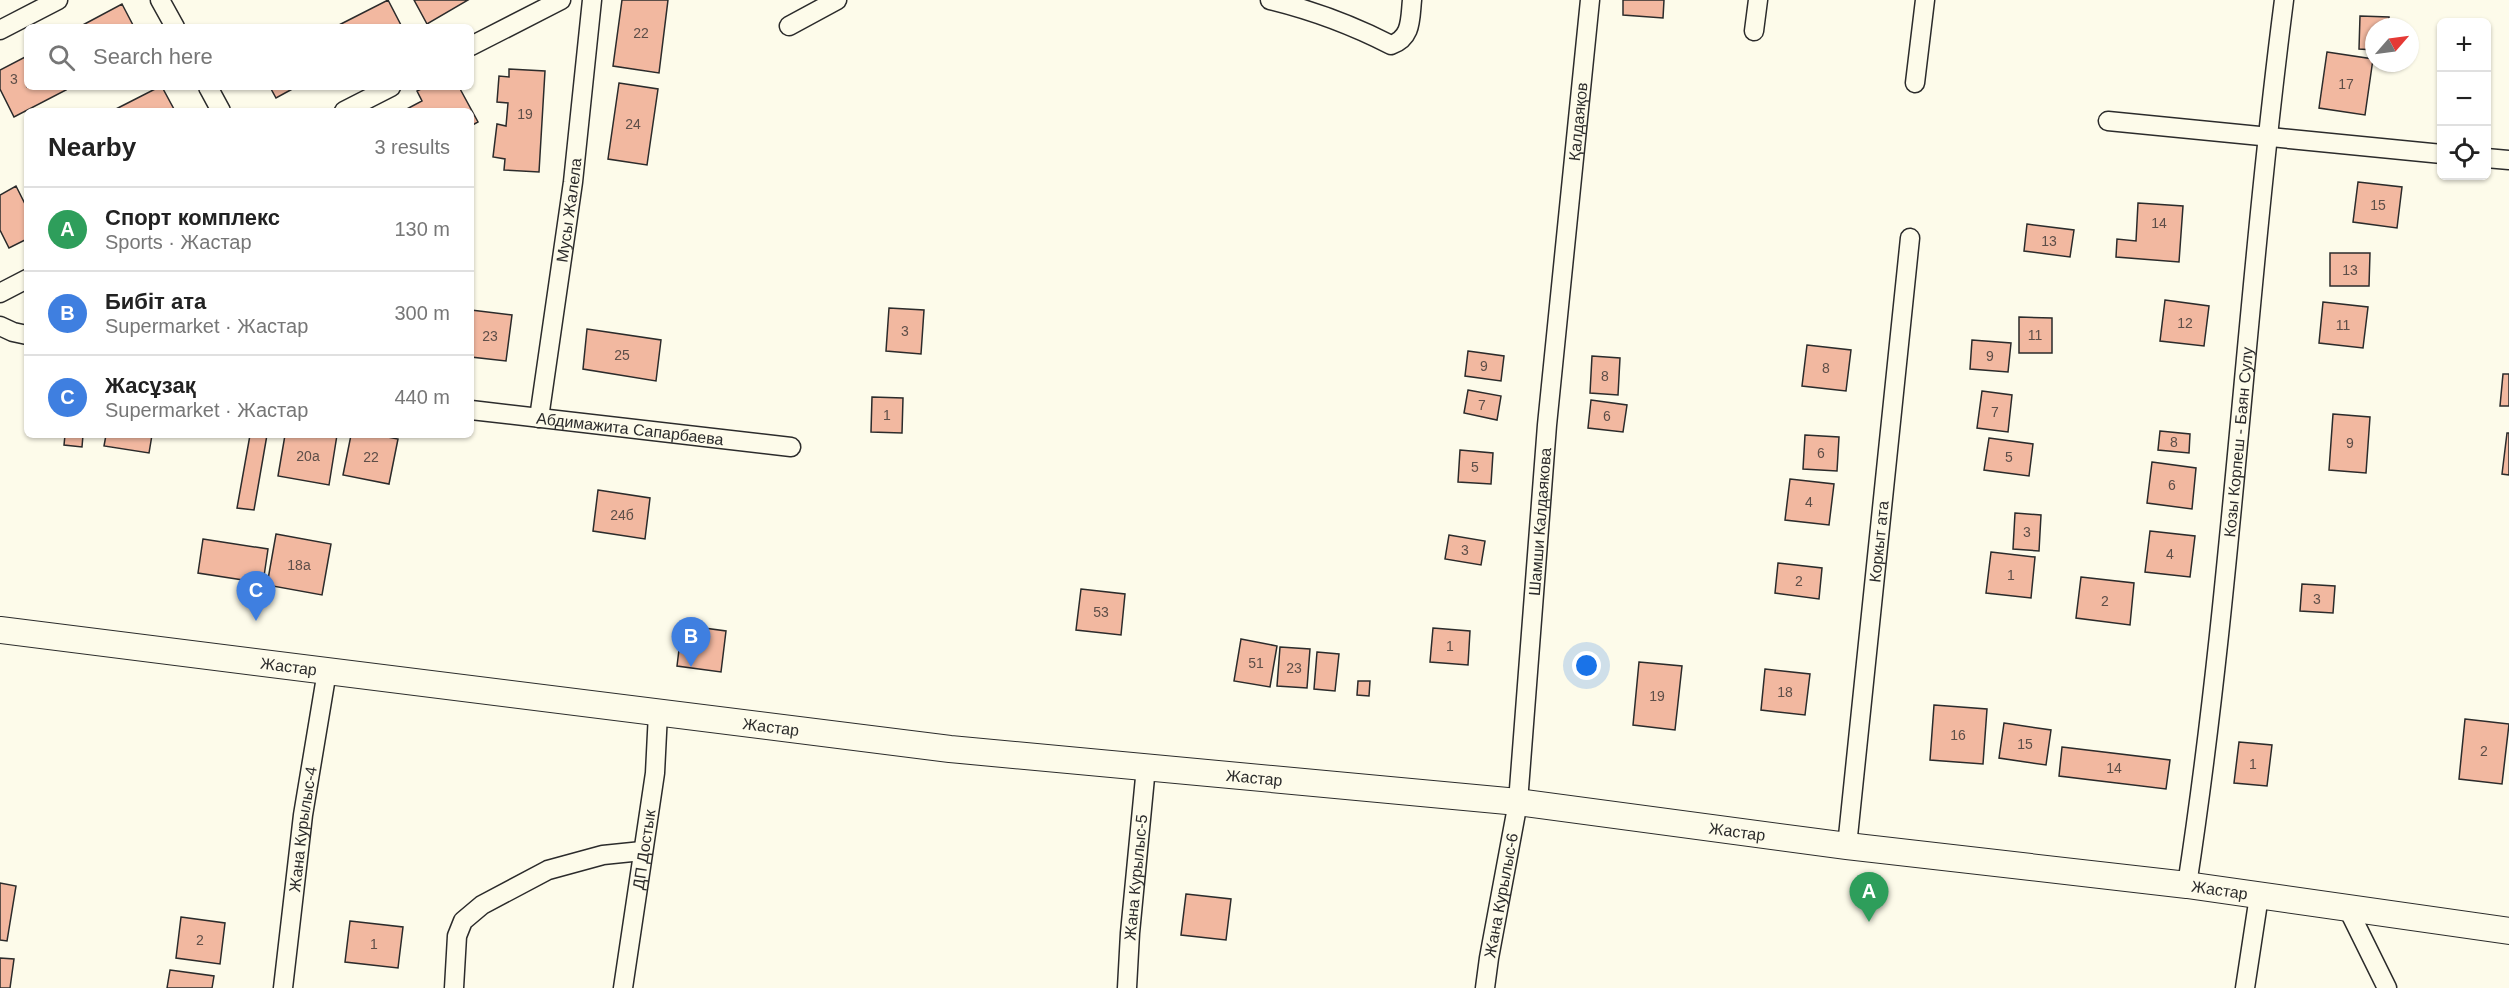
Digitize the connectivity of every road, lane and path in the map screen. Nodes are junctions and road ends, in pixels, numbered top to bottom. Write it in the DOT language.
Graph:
graph roads {
  1 [pos="58,0"];
  2 [pos="160,0"];
  3 [pos="561,0"];
  4 [pos="591,0"];
  5 [pos="837,0"];
  6 [pos="1270,0"];
  7 [pos="1412,0"];
  8 [pos="1590,0"];
  9 [pos="1758,0"];
  10 [pos="1925,0"];
  11 [pos="2284,0"];
  12 [pos="173,24"];
  13 [pos="789,26"];
  14 [pos="0,30"];
  15 [pos="1754,31"];
  16 [pos="474,44"];
  17 [pos="1915,82"];
  18 [pos="210,90"];
  19 [pos="385,90"];
  20 [pos="219,108"];
  21 [pos="350,108"];
  22 [pos="2108,121"];
  23 [pos="2266,137"];
  24 [pos="2437,154"];
  25 [pos="2491,158"];
  26 [pos="2509,160"];
  27 [pos="1910,238"];
  28 [pos="1565,244"];
  29 [pos="24,281"];
  30 [pos="0,293"];
  31 [pos="0,326"];
  32 [pos="24,334"];
  33 [pos="474,410"];
  34 [pos="539,418"];
  35 [pos="791,447"];
  36 [pos="0,630"];
  37 [pos="327,671"];
  38 [pos="658,713"];
  39 [pos="1146,767"];
  40 [pos="1518,802"];
  41 [pos="1847,846"];
  42 [pos="642,851"];
  43 [pos="2187,885"];
  44 [pos="2259,896"];
  45 [pos="2347,907"];
  46 [pos="2509,931"];
  47 [pos="284,988"];
  48 [pos="454,988"];
  49 [pos="623,988"];
  50 [pos="1127,988"];
  51 [pos="1485,988"];
  52 [pos="2245,988"];
  53 [pos="2387,988"];
  1 -- 14 [label="street"];
  2 -- 12 [label="street"];
  3 -- 16 [label="street"];
  4 -- 34 [label="street, Мусы Жалела"];
  5 -- 13 [label="street"];
  6 -- 7 [label="street"];
  8 -- 28 [label="street, Қалдаяқов"];
  9 -- 15 [label="street"];
  10 -- 17 [label="street"];
  11 -- 23 [label="street, Козы Корпеш - Баян Сулу"];
  18 -- 20 [label="street"];
  19 -- 21 [label="street"];
  22 -- 23 [label="street"];
  23 -- 24 [label="street"];
  23 -- 43 [label="street, Козы Корпеш - Баян Сулу"];
  25 -- 26 [label="street"];
  27 -- 41 [label="street, Коркыт ата"];
  28 -- 40 [label="street, Шамши Калдаякова"];
  29 -- 30 [label="street"];
  31 -- 32 [label="street"];
  33 -- 34 [label="street, Абдимажита Сапарбаева"];
  34 -- 35 [label="street, Абдимажита Сапарбаева"];
  36 -- 37 [label="street, Жастар"];
  37 -- 38 [label="street, Жастар"];
  37 -- 47 [label="street, Жана Курылыс-4"];
  38 -- 39 [label="street, Жастар"];
  38 -- 42 [label="street, ДП Достык"];
  39 -- 40 [label="street, Жастар"];
  39 -- 50 [label="street, Жана Курылыс-5"];
  40 -- 41 [label="street, Жастар"];
  40 -- 51 [label="street, Жана Курылыс-6"];
  41 -- 43 [label="street, Жастар"];
  42 -- 48 [label="street"];
  42 -- 49 [label="street, ДП Достык"];
  43 -- 44 [label="street, Жастар"];
  44 -- 45 [label="street, Жастар"];
  44 -- 52 [label="street"];
  45 -- 46 [label="street, Жастар"];
  45 -- 53 [label="street"];
}
